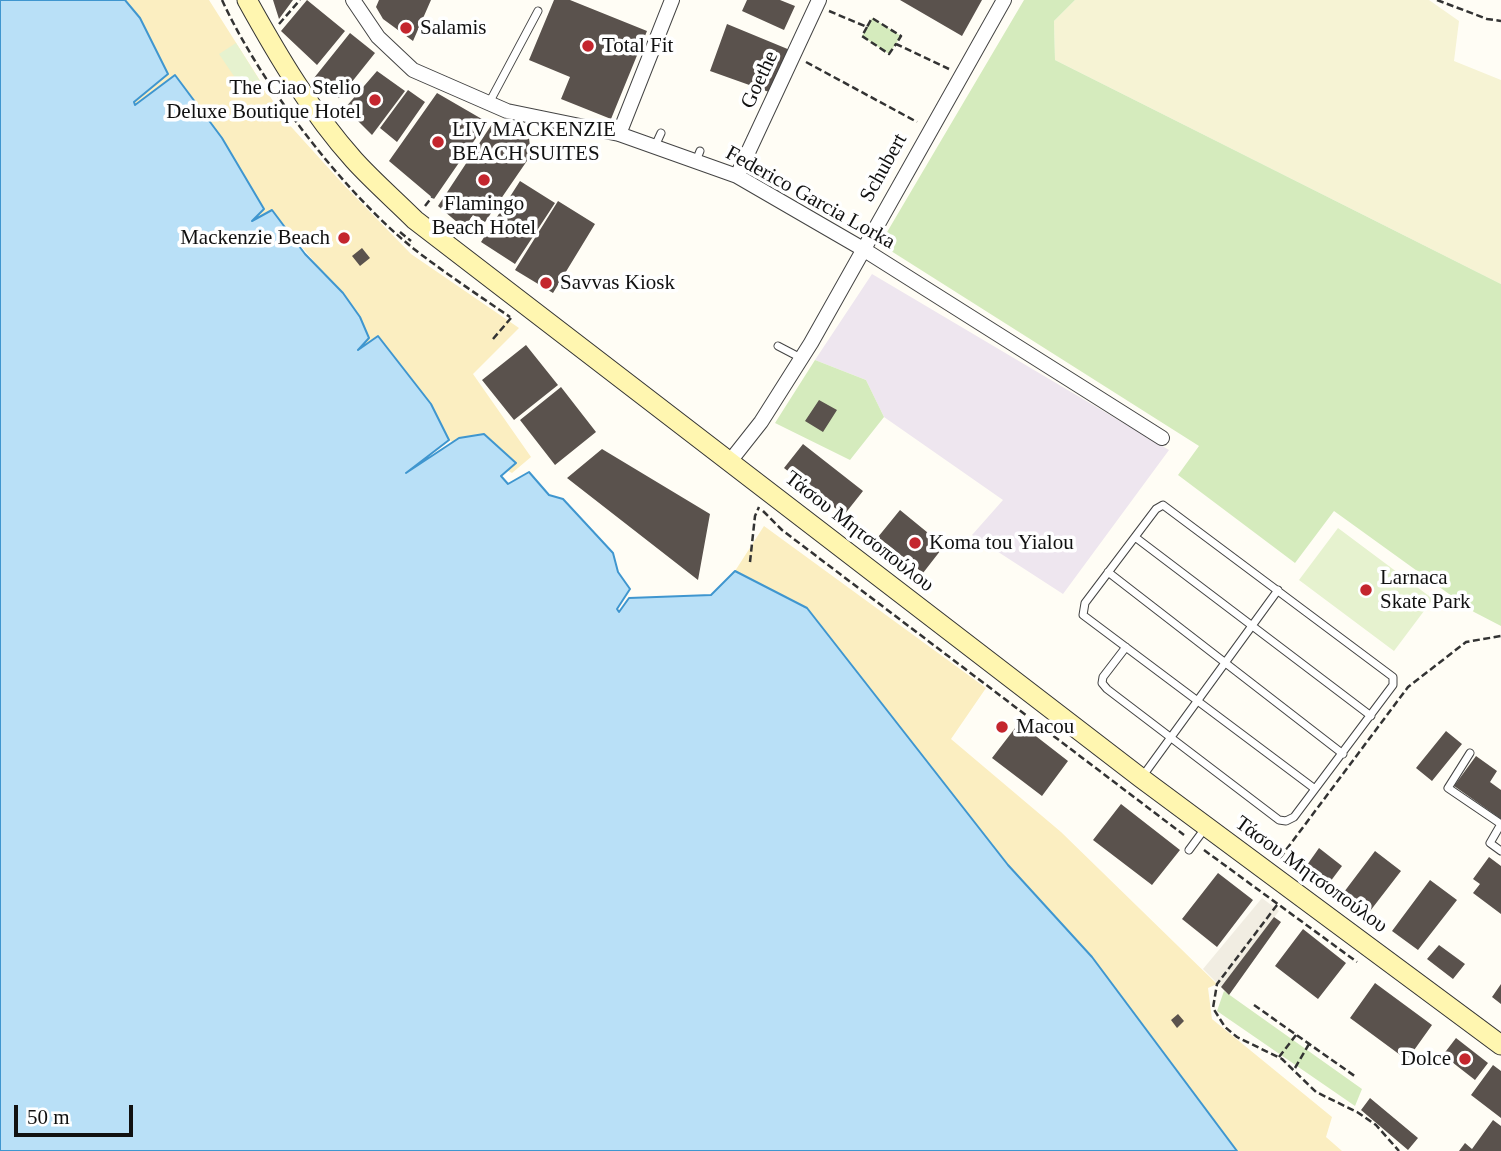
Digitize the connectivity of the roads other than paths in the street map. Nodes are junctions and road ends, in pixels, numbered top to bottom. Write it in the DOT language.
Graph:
graph roads {
  1 [pos="247,0"];
  2 [pos="353,0"];
  3 [pos="672,0"];
  4 [pos="1004,0"];
  5 [pos="817,3"];
  6 [pos="538,11"];
  7 [pos="489,103"];
  8 [pos="618,134"];
  9 [pos="737,176"];
  10 [pos="863,249"];
  11 [pos="778,346"];
  12 [pos="801,359"];
  13 [pos="1162,438"];
  14 [pos="731,460"];
  15 [pos="1135,537"];
  16 [pos="1108,572"];
  17 [pos="1278,590"];
  18 [pos="1252,625"];
  19 [pos="1126,647"];
  20 [pos="1225,663"];
  21 [pos="1198,701"];
  22 [pos="1371,716"];
  23 [pos="1171,738"];
  24 [pos="1469,753"];
  25 [pos="1343,754"];
  26 [pos="1141,778"];
  27 [pos="1315,789"];
  28 [pos="1206,826"];
  29 [pos="1189,850"];
  30 [pos="1501,850"];
  31 [pos="1501,1045"];
  1 -- 14 [label="street, Τάσου Μητσοπούλου"];
  2 -- 7 [label="street, Federico Garcia Lorka"];
  3 -- 8 [label="street"];
  4 -- 10 [label="street, Schubert"];
  5 -- 9 [label="street, Goethe"];
  6 -- 7 [label="lane"];
  7 -- 8 [label="street, Federico Garcia Lorka"];
  8 -- 9 [label="street, Federico Garcia Lorka"];
  9 -- 10 [label="street, Federico Garcia Lorka"];
  10 -- 12 [label="street, Schubert"];
  10 -- 13 [label="street, Federico Garcia Lorka"];
  11 -- 12 [label="lane"];
  12 -- 14 [label="street, Schubert"];
  14 -- 26 [label="street, Τάσου Μητσοπούλου"];
  15 -- 16 [label="lane"];
  15 -- 17 [label="lane"];
  15 -- 18 [label="lane"];
  16 -- 19 [label="lane"];
  16 -- 20 [label="lane"];
  17 -- 18 [label="lane"];
  17 -- 22 [label="lane"];
  18 -- 20 [label="lane"];
  18 -- 22 [label="lane"];
  19 -- 21 [label="lane"];
  19 -- 23 [label="lane"];
  20 -- 21 [label="lane"];
  20 -- 25 [label="lane"];
  21 -- 23 [label="lane"];
  21 -- 27 [label="lane"];
  22 -- 25 [label="lane"];
  23 -- 26 [label="lane"];
  23 -- 27 [label="lane"];
  24 -- 30 [label="lane"];
  25 -- 27 [label="lane"];
  26 -- 28 [label="street, Τάσου Μητσοπούλου"];
  28 -- 29 [label="lane"];
  28 -- 31 [label="street, Τάσου Μητσοπούλου"];
}
